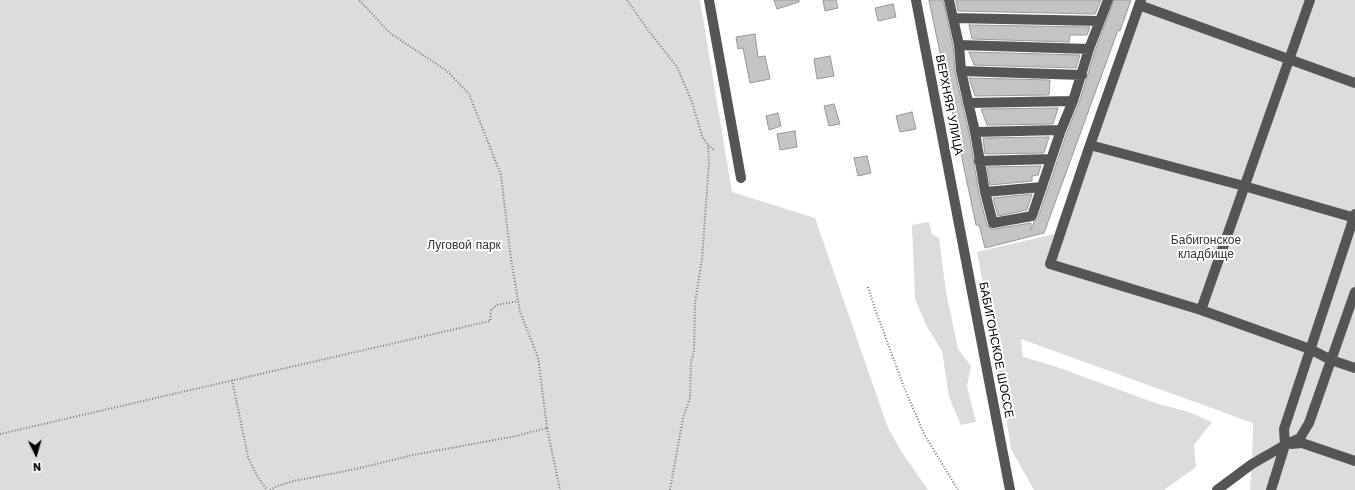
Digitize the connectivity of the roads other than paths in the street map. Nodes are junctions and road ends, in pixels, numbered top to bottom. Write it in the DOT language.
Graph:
graph roads {
  1 [pos="709,0"];
  2 [pos="916,0"];
  3 [pos="949,0"];
  4 [pos="1108,0"];
  5 [pos="1310,0"];
  6 [pos="1140,3"];
  7 [pos="954,18"];
  8 [pos="1100,21"];
  9 [pos="959,45"];
  10 [pos="1090,49"];
  11 [pos="1289,60"];
  12 [pos="961,71"];
  13 [pos="1082,75"];
  14 [pos="1355,83"];
  15 [pos="1074,101"];
  16 [pos="968,103"];
  17 [pos="1061,130"];
  18 [pos="975,132"];
  19 [pos="1090,145"];
  20 [pos="1052,159"];
  21 [pos="979,161"];
  22 [pos="741,178"];
  23 [pos="1244,186"];
  24 [pos="1042,187"];
  25 [pos="985,192"];
  26 [pos="957,215"];
  27 [pos="1355,216"];
  28 [pos="1355,292"];
  29 [pos="1201,310"];
  30 [pos="1310,349"];
  31 [pos="1332,360"];
  32 [pos="1355,368"];
  33 [pos="1285,445"];
  34 [pos="1355,461"];
  35 [pos="1010,490"];
  36 [pos="1217,490"];
  37 [pos="1270,490"];
  1 -- 22 [label="street"];
  2 -- 26 [label="street, ВЕРХНЯЯ УЛИЦА"];
  3 -- 7 [label="street"];
  4 -- 8 [label="street"];
  5 -- 11 [label="street"];
  6 -- 11 [label="street"];
  6 -- 19 [label="street"];
  7 -- 8 [label="street"];
  7 -- 9 [label="street"];
  8 -- 10 [label="street"];
  9 -- 10 [label="street"];
  9 -- 12 [label="street"];
  10 -- 13 [label="street"];
  11 -- 14 [label="street"];
  11 -- 23 [label="street"];
  12 -- 13 [label="street"];
  12 -- 16 [label="street"];
  13 -- 15 [label="street"];
  15 -- 16 [label="street"];
  15 -- 17 [label="street"];
  16 -- 18 [label="street"];
  17 -- 18 [label="street"];
  17 -- 20 [label="street"];
  18 -- 21 [label="street"];
  19 -- 23 [label="street"];
  19 -- 29 [label="street"];
  20 -- 21 [label="street"];
  20 -- 24 [label="street"];
  21 -- 25 [label="street"];
  23 -- 27 [label="street"];
  23 -- 29 [label="street"];
  24 -- 25 [label="street"];
  24 -- 25 [label="street"];
  26 -- 35 [label="street, БАБИГОНСКОЕ ШОССЕ"];
  27 -- 30 [label="street"];
  28 -- 31 [label="street"];
  29 -- 30 [label="street"];
  30 -- 31 [label="street"];
  30 -- 33 [label="street"];
  31 -- 32 [label="street"];
  31 -- 33 [label="street"];
  33 -- 34 [label="street"];
  33 -- 36 [label="street"];
  33 -- 37 [label="street"];
}
